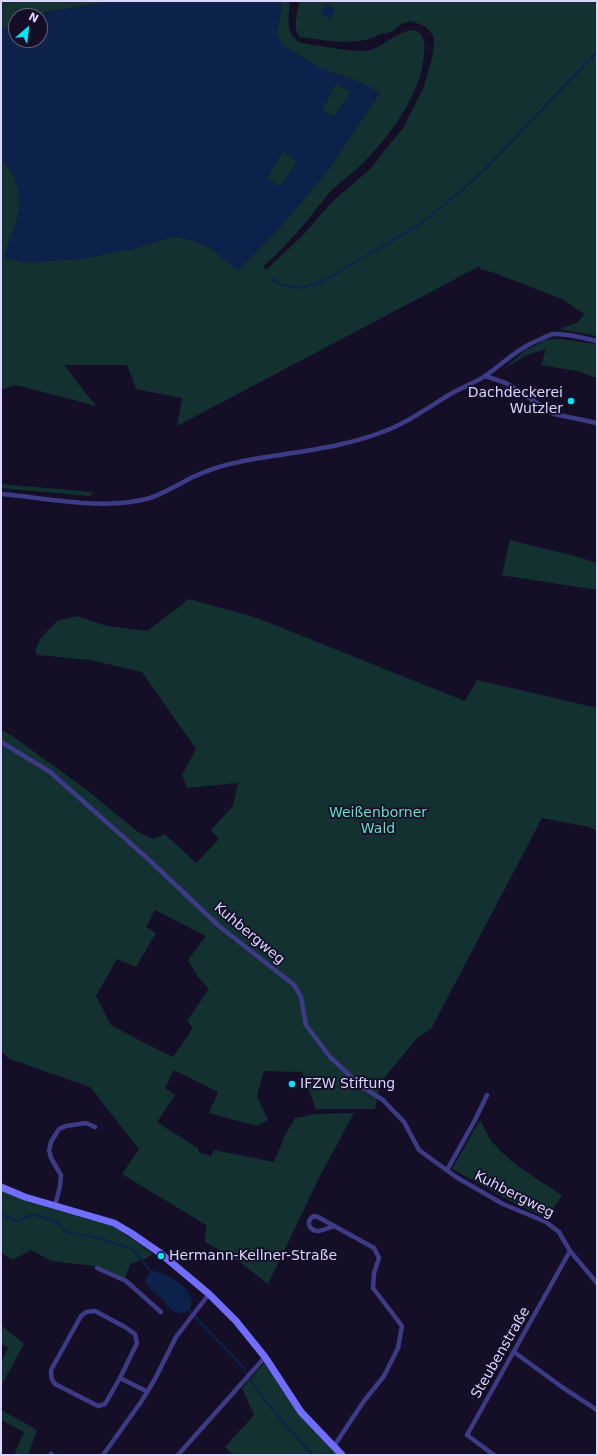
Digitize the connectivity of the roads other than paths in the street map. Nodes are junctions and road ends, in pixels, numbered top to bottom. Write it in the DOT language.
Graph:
graph roads {
  1 [pos="597,341"];
  2 [pos="485,376"];
  3 [pos="597,423"];
  4 [pos="1,494"];
  5 [pos="1,742"];
  6 [pos="486,1095"];
  7 [pos="95,1127"];
  8 [pos="446,1170"];
  9 [pos="1,1187"];
  10 [pos="55,1206"];
  11 [pos="335,1226"];
  12 [pos="570,1252"];
  13 [pos="97,1268"];
  14 [pos="597,1283"];
  15 [pos="209,1294"];
  16 [pos="161,1312"];
  17 [pos="514,1352"];
  18 [pos="265,1357"];
  19 [pos="120,1378"];
  20 [pos="146,1391"];
  21 [pos="597,1410"];
  22 [pos="334,1446"];
  23 [pos="103,1455"];
  24 [pos="178,1455"];
  25 [pos="342,1455"];
  26 [pos="494,1455"];
  1 -- 2 [label="street"];
  2 -- 3 [label="street"];
  2 -- 4 [label="street"];
  5 -- 8 [label="street, Kuhbergweg"];
  6 -- 8 [label="street"];
  7 -- 10 [label="street"];
  8 -- 12 [label="street, Kuhbergweg"];
  9 -- 10 [label="main road"];
  10 -- 15 [label="main road"];
  11 -- 11 [label="street"];
  11 -- 22 [label="street"];
  12 -- 14 [label="street, Kuhbergweg"];
  12 -- 17 [label="street, Steubenstraße"];
  13 -- 16 [label="street"];
  15 -- 18 [label="main road"];
  15 -- 20 [label="street"];
  17 -- 21 [label="street"];
  17 -- 26 [label="street, Steubenstraße"];
  18 -- 22 [label="main road"];
  18 -- 24 [label="street"];
  19 -- 19 [label="street"];
  19 -- 20 [label="street"];
  20 -- 23 [label="street"];
  22 -- 25 [label="main road"];
}
